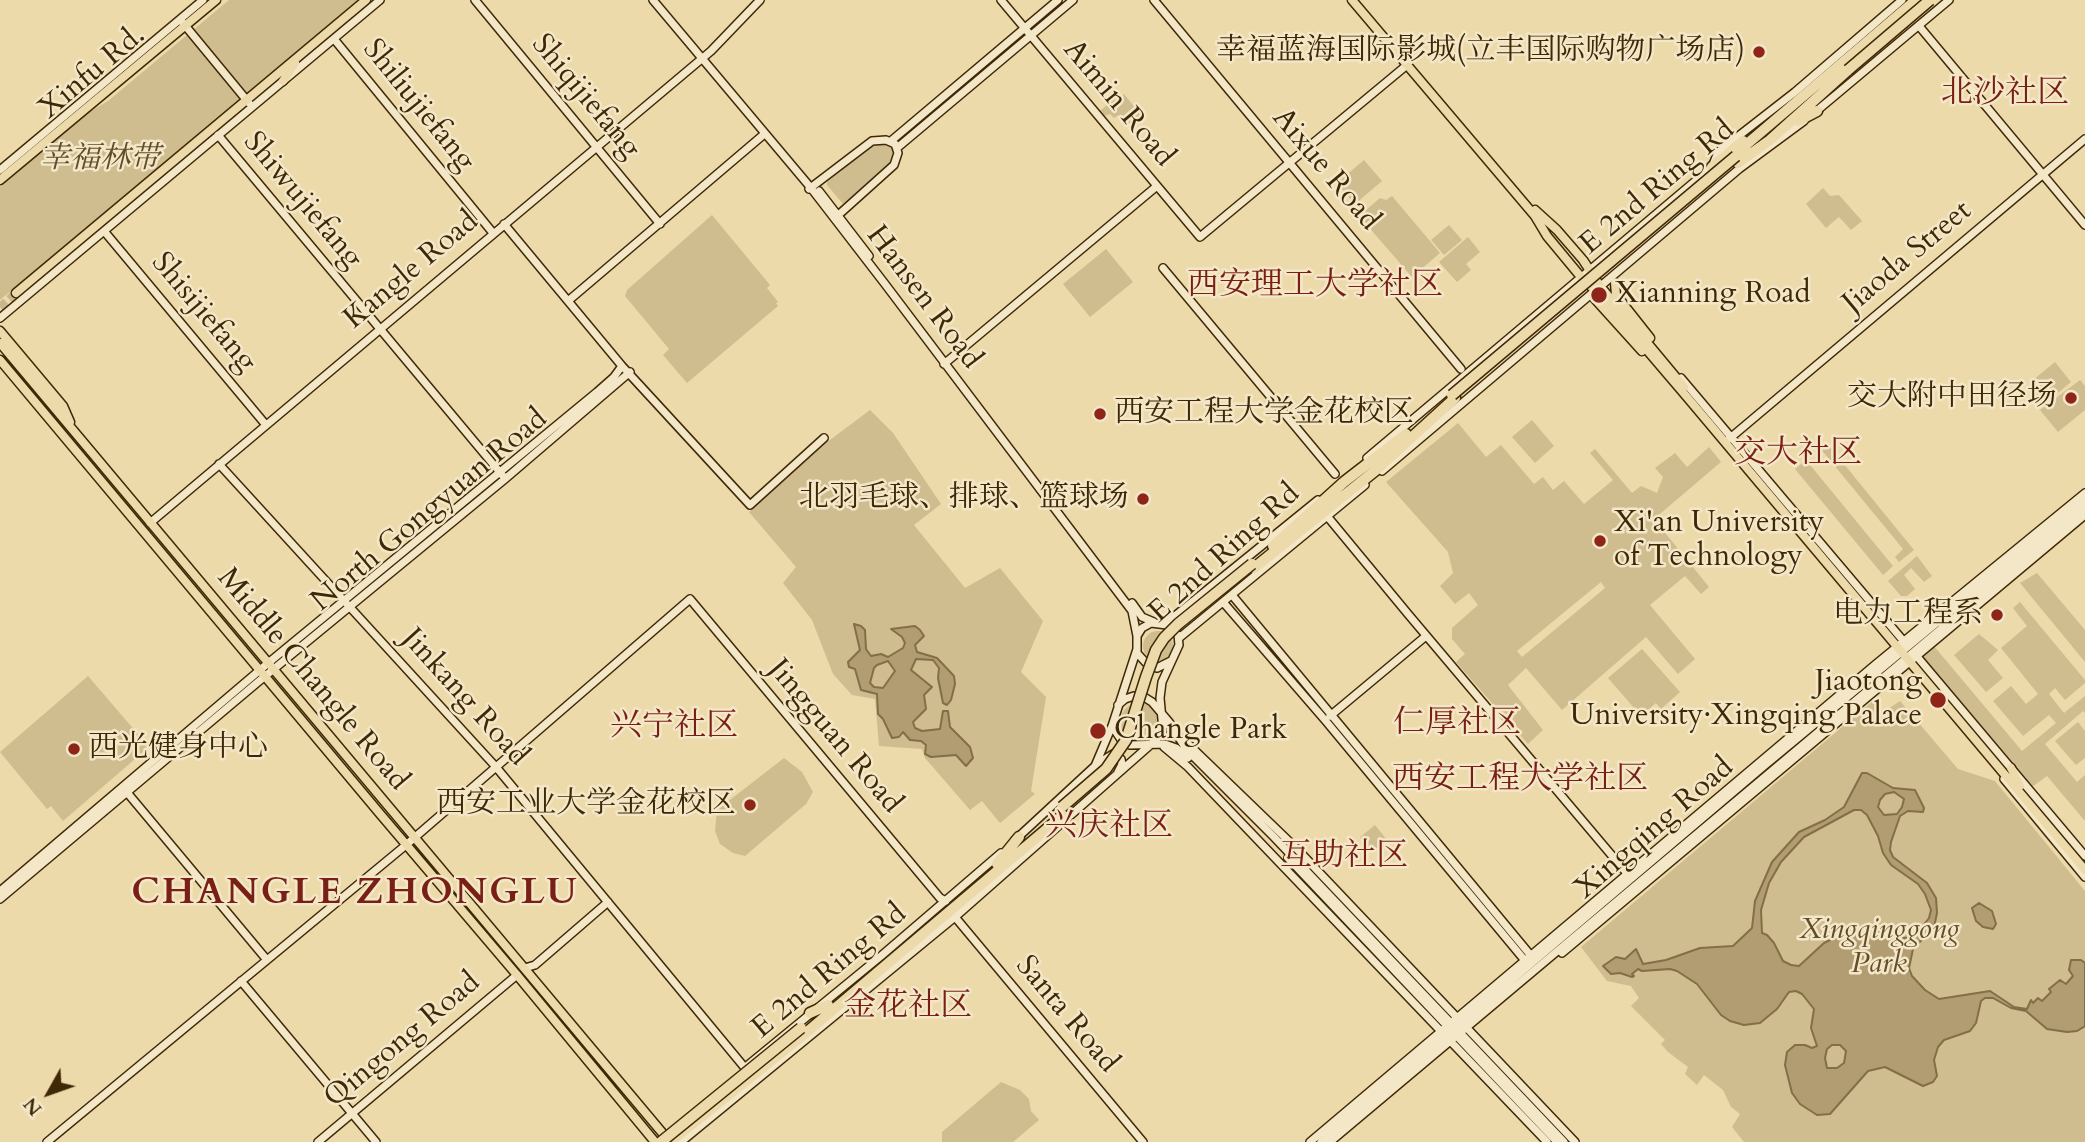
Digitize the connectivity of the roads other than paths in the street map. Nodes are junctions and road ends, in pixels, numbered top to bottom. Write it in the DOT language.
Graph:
graph roads {
  1 [pos="203,0"];
  2 [pos="216,0"];
  3 [pos="366,0"];
  4 [pos="380,0"];
  5 [pos="475,0"];
  6 [pos="653,0"];
  7 [pos="659,0"];
  8 [pos="760,0"];
  9 [pos="1001,0"];
  10 [pos="1058,0"];
  11 [pos="1073,0"];
  12 [pos="1154,0"];
  13 [pos="1352,0"];
  14 [pos="1358,0"];
  15 [pos="1930,0"];
  16 [pos="1949,0"];
  17 [pos="1911,1"];
  18 [pos="183,23"];
  19 [pos="1919,26"];
  20 [pos="1027,32"];
  21 [pos="334,40"];
  22 [pos="300,55"];
  23 [pos="704,57"];
  24 [pos="1407,65"];
  25 [pos="1844,68"];
  26 [pos="283,81"];
  27 [pos="249,103"];
  28 [pos="1790,108"];
  29 [pos="1817,111"];
  30 [pos="1785,127"];
  31 [pos="218,135"];
  32 [pos="762,136"];
  33 [pos="2085,139"];
  34 [pos="1770,140"];
  35 [pos="891,141"];
  36 [pos="596,147"];
  37 [pos="897,148"];
  38 [pos="1761,154"];
  39 [pos="1737,159"];
  40 [pos="186,162"];
  41 [pos="1289,162"];
  42 [pos="1712,167"];
  43 [pos="0,170"];
  44 [pos="2043,174"];
  45 [pos="0,180"];
  46 [pos="1157,186"];
  47 [pos="144,187"];
  48 [pos="811,188"];
  49 [pos="835,218"];
  50 [pos="504,224"];
  51 [pos="660,224"];
  52 [pos="2085,225"];
  53 [pos="104,231"];
  54 [pos="493,233"];
  55 [pos="1163,268"];
  56 [pos="1590,270"];
  57 [pos="1581,277"];
  58 [pos="1615,283"];
  59 [pos="1597,289"];
  60 [pos="16,293"];
  61 [pos="568,302"];
  62 [pos="2,316"];
  63 [pos="379,328"];
  64 [pos="0,331"];
  65 [pos="0,343"];
  66 [pos="1657,358"];
  67 [pos="0,360"];
  68 [pos="946,363"];
  69 [pos="622,366"];
  70 [pos="1461,369"];
  71 [pos="630,372"];
  72 [pos="266,425"];
  73 [pos="74,432"];
  74 [pos="824,438"];
  75 [pos="1730,438"];
  76 [pos="1394,448"];
  77 [pos="91,453"];
  78 [pos="1371,455"];
  79 [pos="83,460"];
  80 [pos="219,464"];
  81 [pos="1382,471"];
  82 [pos="1335,474"];
  83 [pos="503,476"];
  84 [pos="2085,493"];
  85 [pos="1321,497"];
  86 [pos="2085,500"];
  87 [pos="2085,508"];
  88 [pos="1310,511"];
  89 [pos="2085,515"];
  90 [pos="1327,516"];
  91 [pos="150,523"];
  92 [pos="1310,530"];
  93 [pos="1292,539"];
  94 [pos="1249,560"];
  95 [pos="1232,595"];
  96 [pos="1223,602"];
  97 [pos="348,604"];
  98 [pos="1160,623"];
  99 [pos="1137,636"];
  100 [pos="1426,636"];
  101 [pos="1179,638"];
  102 [pos="1137,649"];
  103 [pos="1907,652"];
  104 [pos="1171,661"];
  105 [pos="270,667"];
  106 [pos="262,674"];
  107 [pos="1118,705"];
  108 [pos="1161,711"];
  109 [pos="1329,718"];
  110 [pos="1112,726"];
  111 [pos="1154,744"];
  112 [pos="1095,766"];
  113 [pos="1996,766"];
  114 [pos="496,767"];
  115 [pos="2011,768"];
  116 [pos="1113,778"];
  117 [pos="2020,786"];
  118 [pos="125,790"];
  119 [pos="1253,822"];
  120 [pos="1246,828"];
  121 [pos="415,837"];
  122 [pos="1018,837"];
  123 [pos="406,845"];
  124 [pos="1034,847"];
  125 [pos="2085,856"];
  126 [pos="2085,863"];
  127 [pos="999,866"];
  128 [pos="2085,870"];
  129 [pos="2085,877"];
  130 [pos="1634,881"];
  131 [pos="0,891"];
  132 [pos="0,899"];
  133 [pos="608,901"];
  134 [pos="946,901"];
  135 [pos="1588,916"];
  136 [pos="955,917"];
  137 [pos="1575,918"];
  138 [pos="267,960"];
  139 [pos="1532,966"];
  140 [pos="525,968"];
  141 [pos="517,975"];
  142 [pos="242,981"];
  143 [pos="1411,988"];
  144 [pos="1412,1002"];
  145 [pos="828,1005"];
  146 [pos="810,1013"];
  147 [pos="824,1025"];
  148 [pos="804,1030"];
  149 [pos="1455,1032"];
  150 [pos="745,1068"];
  151 [pos="352,1113"];
  152 [pos="663,1141"];
  153 [pos="47,1142"];
  154 [pos="318,1142"];
  155 [pos="376,1142"];
  156 [pos="681,1142"];
  157 [pos="1143,1142"];
  158 [pos="1310,1142"];
  159 [pos="1321,1142"];
  160 [pos="1329,1142"];
  161 [pos="1336,1142"];
  162 [pos="1547,1142"];
  163 [pos="1557,1142"];
  164 [pos="1564,1142"];
  165 [pos="1575,1142"];
  1 -- 18 [label="street"];
  2 -- 18 [label="main road, Xinfu Rd."];
  3 -- 22 [label="main road"];
  4 -- 21 [label="street"];
  5 -- 36 [label="street, Shiqijiefang"];
  6 -- 23 [label="street, Hansen Road"];
  7 -- 23 [label="street, Hansen Road"];
  8 -- 23 [label="street, Kangle Road"];
  9 -- 20 [label="street, Aimin Road"];
  10 -- 20 [label="street"];
  11 -- 20 [label="street"];
  12 -- 41 [label="street, Aixue Road"];
  13 -- 24 [label="main road"];
  14 -- 56 [label="main road"];
  15 -- 25 [label="highway, bridge"];
  16 -- 19 [label="street"];
  17 -- 25 [label="highway"];
  17 -- 42 [label="street"];
  18 -- 27 [label="street"];
  18 -- 43 [label="street"];
  18 -- 45 [label="main road, Xinfu Rd."];
  19 -- 29 [label="street"];
  19 -- 44 [label="street"];
  20 -- 35 [label="street"];
  20 -- 37 [label="street"];
  20 -- 46 [label="street, Aimin Road"];
  21 -- 26 [label="street"];
  21 -- 54 [label="street, Shiliujiefang"];
  22 -- 26 [label="main road"];
  22 -- 27 [label="main road"];
  23 -- 36 [label="street, Kangle Road"];
  23 -- 48 [label="street, Hansen Road"];
  24 -- 41 [label="street"];
  24 -- 57 [label="main road"];
  25 -- 28 [label="highway, E 2nd Ring Rd"];
  25 -- 30 [label="highway, E 2nd Ring Rd"];
  26 -- 27 [label="street"];
  27 -- 31 [label="street"];
  27 -- 47 [label="main road"];
  28 -- 39 [label="highway, E 2nd Ring Rd"];
  28 -- 42 [label="highway"];
  29 -- 30 [label="highway"];
  29 -- 38 [label="street"];
  30 -- 34 [label="highway, E 2nd Ring Rd"];
  31 -- 40 [label="street"];
  31 -- 63 [label="street, Shiwujiefang"];
  32 -- 51 [label="street"];
  33 -- 44 [label="street, Jiaoda Street"];
  34 -- 38 [label="highway"];
  34 -- 39 [label="highway, E 2nd Ring Rd"];
  35 -- 37 [label="street"];
  35 -- 48 [label="street"];
  36 -- 50 [label="street, Kangle Road"];
  36 -- 51 [label="street, Shiqijiefang"];
  37 -- 49 [label="street"];
  38 -- 59 [label="street"];
  39 -- 76 [label="highway, E 2nd Ring Rd, bridge"];
  40 -- 47 [label="street"];
  40 -- 53 [label="street"];
  41 -- 46 [label="street, Aimin Road"];
  41 -- 70 [label="street, Aixue Road"];
  42 -- 56 [label="street"];
  44 -- 52 [label="street"];
  44 -- 75 [label="street, Jiaoda Street"];
  46 -- 68 [label="street"];
  47 -- 60 [label="main road"];
  48 -- 49 [label="street, Hansen Road"];
  49 -- 68 [label="street, Hansen Road"];
  50 -- 54 [label="street, Kangle Road"];
  50 -- 61 [label="street"];
  51 -- 61 [label="street"];
  53 -- 62 [label="street"];
  53 -- 72 [label="street, Shisijiefang"];
  54 -- 63 [label="street, Kangle Road"];
  55 -- 82 [label="street"];
  56 -- 57 [label="street"];
  56 -- 59 [label="main road"];
  57 -- 59 [label="main road"];
  57 -- 78 [label="street"];
  58 -- 66 [label="main road"];
  59 -- 66 [label="main road"];
  59 -- 81 [label="street"];
  61 -- 69 [label="street"];
  63 -- 72 [label="street, Kangle Road"];
  63 -- 83 [label="street, Shiwujiefang"];
  64 -- 73 [label="main road"];
  65 -- 73 [label="main road, Middle Changle Road"];
  66 -- 75 [label="main road"];
  66 -- 103 [label="main road"];
  67 -- 79 [label="main road, Middle Changle Road"];
  68 -- 98 [label="street, Hansen Road"];
  68 -- 99 [label="street, Hansen Road"];
  69 -- 71 [label="street"];
  69 -- 83 [label="street, North Gongyuan Road"];
  71 -- 74 [label="street"];
  71 -- 83 [label="street, North Gongyuan Road"];
  72 -- 80 [label="street, Kangle Road"];
  73 -- 77 [label="main road, Middle Changle Road"];
  75 -- 103 [label="main road"];
  76 -- 78 [label="highway"];
  76 -- 81 [label="highway"];
  76 -- 88 [label="highway, E 2nd Ring Rd"];
  76 -- 93 [label="highway, E 2nd Ring Rd"];
  77 -- 79 [label="main road"];
  77 -- 91 [label="main road, Middle Changle Road"];
  78 -- 85 [label="street"];
  79 -- 106 [label="main road, Middle Changle Road"];
  80 -- 91 [label="street, Kangle Road"];
  80 -- 97 [label="street, Jinkang Road"];
  81 -- 90 [label="street"];
  83 -- 97 [label="street, North Gongyuan Road"];
  84 -- 103 [label="street"];
  85 -- 88 [label="highway"];
  85 -- 94 [label="street"];
  86 -- 103 [label="street, Xingqing Road"];
  87 -- 103 [label="street, Xingqing Road"];
  88 -- 94 [label="highway, E 2nd Ring Rd"];
  89 -- 103 [label="street"];
  90 -- 92 [label="street"];
  90 -- 100 [label="street"];
  91 -- 105 [label="main road, Middle Changle Road"];
  92 -- 93 [label="highway"];
  92 -- 95 [label="street"];
  93 -- 94 [label="highway, E 2nd Ring Rd"];
  94 -- 98 [label="street"];
  94 -- 127 [label="highway, E 2nd Ring Rd, bridge"];
  95 -- 96 [label="street"];
  95 -- 109 [label="street"];
  96 -- 101 [label="street"];
  96 -- 109 [label="street"];
  97 -- 105 [label="street, North Gongyuan Road"];
  97 -- 114 [label="street, Jinkang Road"];
  98 -- 99 [label="street"];
  98 -- 101 [label="street"];
  99 -- 102 [label="street"];
  100 -- 109 [label="street"];
  100 -- 130 [label="street"];
  101 -- 104 [label="street"];
  102 -- 104 [label="street"];
  102 -- 107 [label="street"];
  103 -- 113 [label="main road"];
  103 -- 115 [label="street"];
  103 -- 117 [label="main road"];
  103 -- 130 [label="street"];
  103 -- 130 [label="street, Xingqing Road"];
  104 -- 108 [label="street"];
  105 -- 106 [label="street, North Gongyuan Road"];
  105 -- 121 [label="main road, Middle Changle Road"];
  106 -- 118 [label="street, North Gongyuan Road"];
  106 -- 123 [label="main road, Middle Changle Road"];
  107 -- 108 [label="street"];
  107 -- 110 [label="street"];
  108 -- 111 [label="street"];
  108 -- 149 [label="street"];
  109 -- 139 [label="street"];
  110 -- 111 [label="street"];
  110 -- 112 [label="street"];
  111 -- 116 [label="street"];
  111 -- 119 [label="street"];
  111 -- 120 [label="street"];
  112 -- 116 [label="street"];
  112 -- 122 [label="street"];
  113 -- 128 [label="main road"];
  113 -- 129 [label="street"];
  114 -- 121 [label="street"];
  114 -- 133 [label="street, Jinkang Road"];
  114 -- 134 [label="street, Jingguan Road"];
  115 -- 117 [label="main road"];
  115 -- 125 [label="street"];
  116 -- 124 [label="street"];
  117 -- 126 [label="main road"];
  118 -- 131 [label="street, North Gongyuan Road"];
  118 -- 132 [label="street, North Gongyuan Road"];
  118 -- 138 [label="street"];
  119 -- 120 [label="street"];
  119 -- 143 [label="street"];
  120 -- 144 [label="street"];
  121 -- 123 [label="street"];
  121 -- 140 [label="main road, Middle Changle Road"];
  122 -- 127 [label="highway"];
  122 -- 134 [label="street"];
  123 -- 138 [label="street"];
  123 -- 141 [label="main road, Middle Changle Road"];
  124 -- 127 [label="highway"];
  124 -- 136 [label="street"];
  127 -- 145 [label="highway, E 2nd Ring Rd"];
  127 -- 148 [label="highway, E 2nd Ring Rd"];
  130 -- 135 [label="street, Xingqing Road"];
  130 -- 137 [label="street"];
  130 -- 139 [label="street"];
  133 -- 140 [label="street, Qingong Road"];
  133 -- 150 [label="street, Jinkang Road"];
  134 -- 146 [label="street"];
  135 -- 137 [label="street"];
  135 -- 139 [label="street, Xingqing Road"];
  136 -- 147 [label="street"];
  136 -- 157 [label="street, Santa Road"];
  137 -- 139 [label="street"];
  138 -- 142 [label="street"];
  139 -- 149 [label="street"];
  139 -- 149 [label="street, Xingqing Road"];
  140 -- 152 [label="main road, Middle Changle Road"];
  141 -- 151 [label="street, Qingong Road"];
  141 -- 152 [label="main road, Middle Changle Road"];
  142 -- 151 [label="street"];
  142 -- 153 [label="street"];
  143 -- 144 [label="street"];
  143 -- 149 [label="street"];
  144 -- 149 [label="street"];
  145 -- 146 [label="highway"];
  145 -- 148 [label="highway, E 2nd Ring Rd"];
  146 -- 150 [label="street"];
  147 -- 148 [label="highway"];
  147 -- 156 [label="street"];
  148 -- 152 [label="highway, E 2nd Ring Rd, bridge"];
  149 -- 158 [label="street"];
  149 -- 159 [label="street, Xingqing Road"];
  149 -- 160 [label="street, Xingqing Road"];
  149 -- 161 [label="street"];
  149 -- 162 [label="street"];
  149 -- 163 [label="street"];
  149 -- 164 [label="street"];
  149 -- 165 [label="street"];
  150 -- 152 [label="street"];
  151 -- 154 [label="street, Qingong Road"];
  151 -- 155 [label="street"];
}
